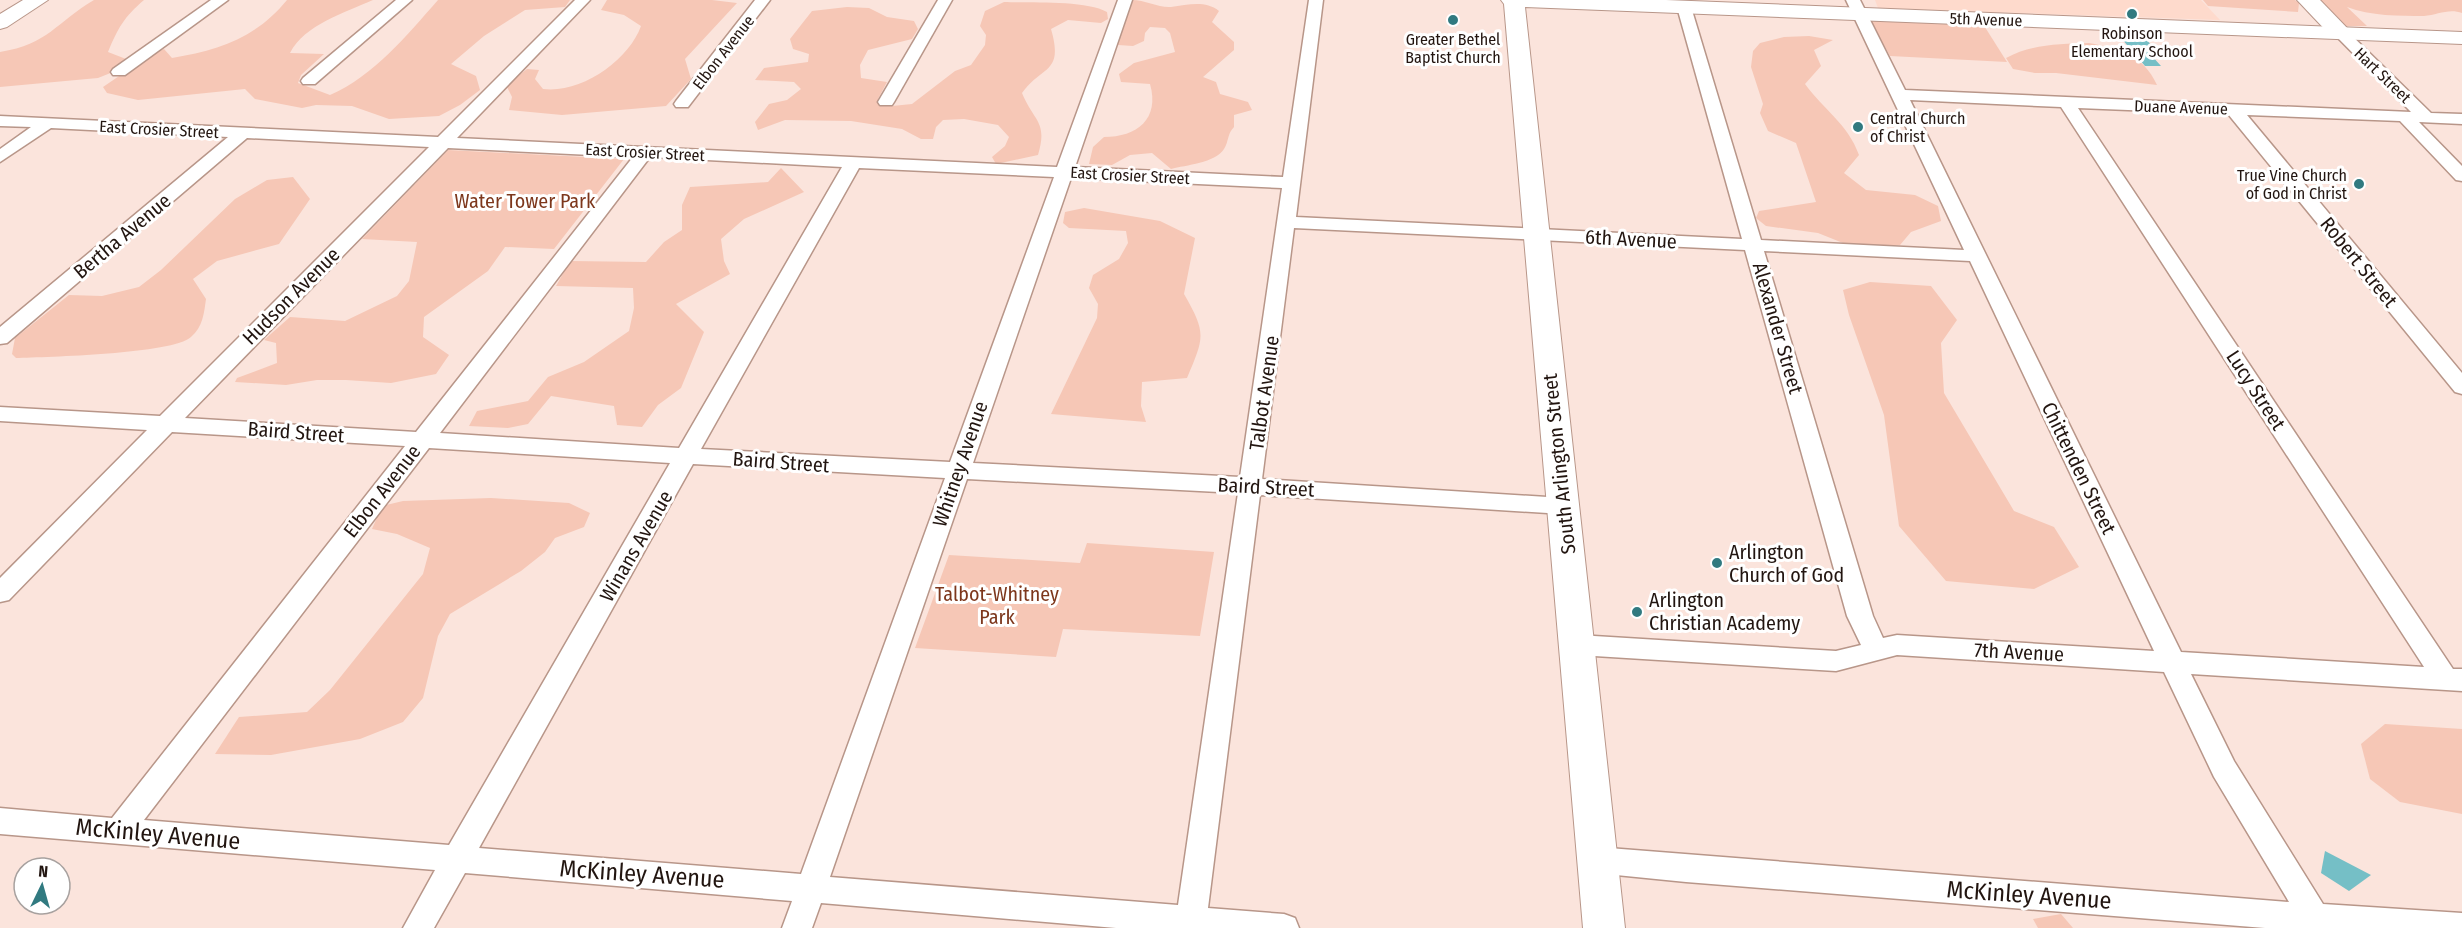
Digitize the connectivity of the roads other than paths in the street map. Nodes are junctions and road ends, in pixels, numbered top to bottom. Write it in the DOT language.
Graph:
graph roads {
  1 [pos="38,0"];
  2 [pos="221,0"];
  3 [pos="405,0"];
  4 [pos="583,0"];
  5 [pos="763,0"];
  6 [pos="945,0"];
  7 [pos="1125,0"];
  8 [pos="1316,0"];
  9 [pos="1513,0"];
  10 [pos="2308,0"];
  11 [pos="1684,7"];
  12 [pos="1856,7"];
  13 [pos="0,23"];
  14 [pos="2340,33"];
  15 [pos="2462,38"];
  16 [pos="119,72"];
  17 [pos="309,81"];
  18 [pos="1900,95"];
  19 [pos="886,102"];
  20 [pos="2066,102"];
  21 [pos="682,104"];
  22 [pos="2233,110"];
  23 [pos="2405,117"];
  24 [pos="2427,118"];
  25 [pos="2462,119"];
  26 [pos="0,121"];
  27 [pos="48,123"];
  28 [pos="243,133"];
  29 [pos="442,142"];
  30 [pos="645,153"];
  31 [pos="0,157"];
  32 [pos="853,162"];
  33 [pos="1064,172"];
  34 [pos="2462,176"];
  35 [pos="1289,183"];
  36 [pos="1287,222"];
  37 [pos="1535,234"];
  38 [pos="1755,246"];
  39 [pos="1975,256"];
  40 [pos="0,338"];
  41 [pos="2462,387"];
  42 [pos="0,414"];
  43 [pos="164,424"];
  44 [pos="422,441"];
  45 [pos="687,456"];
  46 [pos="957,471"];
  47 [pos="1251,485"];
  48 [pos="1563,506"];
  49 [pos="0,593"];
  50 [pos="1578,645"];
  51 [pos="1875,648"];
  52 [pos="2174,662"];
  53 [pos="2454,679"];
  54 [pos="0,821"];
  55 [pos="120,830"];
  56 [pos="456,860"];
  57 [pos="1596,860"];
  58 [pos="811,888"];
  59 [pos="2318,923"];
  60 [pos="1191,924"];
  61 [pos="2462,927"];
  62 [pos="418,928"];
  63 [pos="797,928"];
  64 [pos="1284,928"];
  65 [pos="1604,928"];
  1 -- 13 [label="main road"];
  2 -- 16 [label="street"];
  3 -- 17 [label="street"];
  4 -- 29 [label="street, Hudson Avenue"];
  5 -- 21 [label="street, Elbon Avenue"];
  6 -- 19 [label="street"];
  7 -- 33 [label="street, Whitney Avenue"];
  8 -- 35 [label="street, Talbot Avenue"];
  9 -- 11 [label="main road, 5th Avenue"];
  9 -- 37 [label="main road, South Arlington Street"];
  10 -- 14 [label="highway"];
  11 -- 12 [label="main road, 5th Avenue"];
  11 -- 38 [label="street, Alexander Street"];
  12 -- 14 [label="main road, 5th Avenue"];
  12 -- 18 [label="street, Chittenden Street"];
  14 -- 15 [label="main road, 5th Avenue"];
  14 -- 24 [label="street, Hart Street"];
  18 -- 20 [label="street, Duane Avenue"];
  18 -- 39 [label="street, Chittenden Street"];
  20 -- 22 [label="street, Duane Avenue"];
  20 -- 53 [label="street, Lucy Street"];
  22 -- 23 [label="street, Duane Avenue"];
  22 -- 41 [label="street, Robert Street"];
  23 -- 24 [label="street, Duane Avenue"];
  23 -- 34 [label="street, Hart Street"];
  24 -- 25 [label="street, Duane Avenue"];
  26 -- 27 [label="street, East Crosier Street"];
  27 -- 28 [label="street, East Crosier Street"];
  27 -- 31 [label="street"];
  28 -- 29 [label="street, East Crosier Street"];
  28 -- 40 [label="street, Bertha Avenue"];
  29 -- 30 [label="street, East Crosier Street"];
  29 -- 43 [label="street, Hudson Avenue"];
  30 -- 32 [label="street, East Crosier Street"];
  30 -- 44 [label="street, Elbon Avenue"];
  32 -- 33 [label="street, East Crosier Street"];
  32 -- 45 [label="street, Winans Avenue"];
  33 -- 35 [label="street, East Crosier Street"];
  33 -- 46 [label="street, Whitney Avenue"];
  35 -- 36 [label="street, Talbot Avenue"];
  36 -- 37 [label="street, 6th Avenue"];
  36 -- 47 [label="street, Talbot Avenue"];
  37 -- 38 [label="street, 6th Avenue"];
  37 -- 48 [label="main road, South Arlington Street"];
  38 -- 39 [label="street, 6th Avenue"];
  38 -- 51 [label="street, Alexander Street"];
  39 -- 52 [label="street, Chittenden Street"];
  42 -- 43 [label="street, Baird Street"];
  43 -- 44 [label="street, Baird Street"];
  43 -- 49 [label="street, Hudson Avenue"];
  44 -- 45 [label="street, Baird Street"];
  44 -- 55 [label="street, Elbon Avenue"];
  45 -- 46 [label="street, Baird Street"];
  45 -- 56 [label="street, Winans Avenue"];
  46 -- 47 [label="street, Baird Street"];
  46 -- 58 [label="street, Whitney Avenue"];
  47 -- 48 [label="street, Baird Street"];
  47 -- 60 [label="street, Talbot Avenue"];
  48 -- 50 [label="main road, South Arlington Street"];
  50 -- 51 [label="street, 7th Avenue"];
  50 -- 57 [label="main road, South Arlington Street"];
  51 -- 52 [label="street, 7th Avenue"];
  52 -- 53 [label="street, 7th Avenue"];
  52 -- 59 [label="street, Chittenden Street"];
  54 -- 55 [label="street, McKinley Avenue"];
  55 -- 56 [label="street, McKinley Avenue"];
  56 -- 58 [label="street, McKinley Avenue"];
  56 -- 62 [label="street, Winans Avenue"];
  57 -- 59 [label="street, McKinley Avenue"];
  57 -- 65 [label="main road, South Arlington Street"];
  58 -- 60 [label="street, McKinley Avenue"];
  58 -- 63 [label="street, Whitney Avenue"];
  59 -- 61 [label="street, McKinley Avenue"];
  60 -- 64 [label="street, McKinley Avenue"];
}
